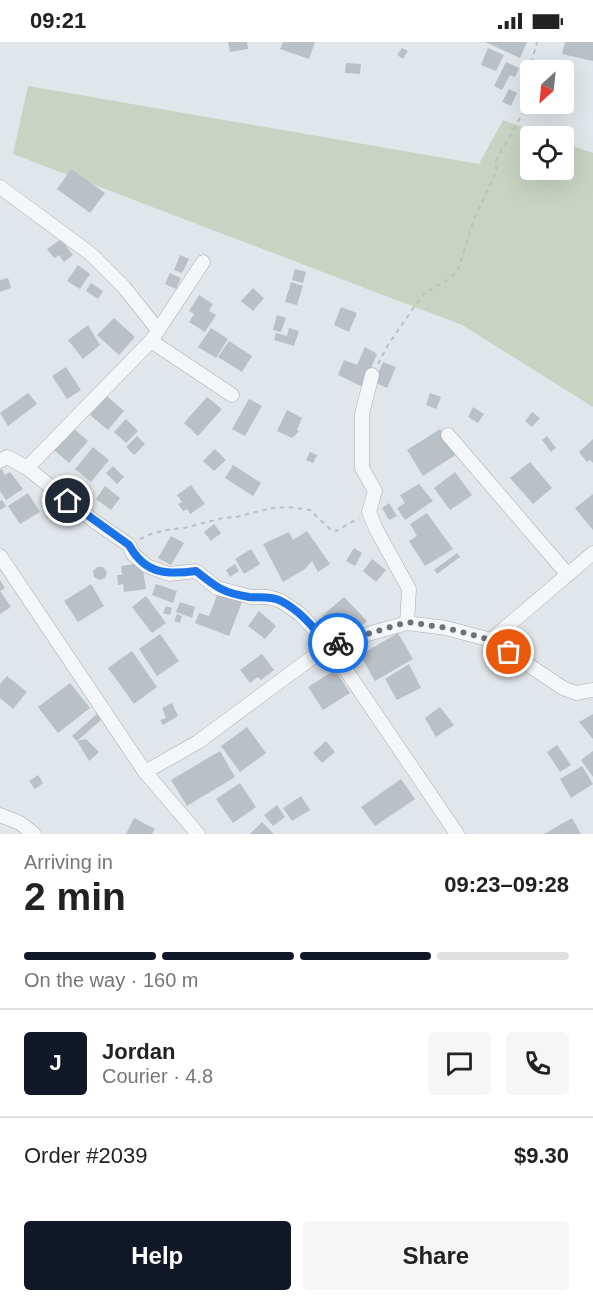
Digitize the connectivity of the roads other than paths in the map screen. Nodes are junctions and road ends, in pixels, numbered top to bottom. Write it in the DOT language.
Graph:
graph roads {
  1 [pos="0,187"];
  2 [pos="203,262"];
  3 [pos="154,336"];
  4 [pos="372,375"];
  5 [pos="232,394"];
  6 [pos="448,435"];
  7 [pos="2,455"];
  8 [pos="27,468"];
  9 [pos="593,553"];
  10 [pos="0,556"];
  11 [pos="568,575"];
  12 [pos="407,622"];
  13 [pos="491,640"];
  14 [pos="329,645"];
  15 [pos="593,690"];
  16 [pos="145,771"];
  17 [pos="0,815"];
  18 [pos="34,834"];
  19 [pos="198,834"];
  20 [pos="457,834"];
  1 -- 3 [label="street"];
  2 -- 3 [label="street"];
  3 -- 5 [label="street"];
  3 -- 8 [label="street"];
  4 -- 12 [label="street"];
  6 -- 11 [label="street"];
  7 -- 8 [label="street"];
  8 -- 14 [label="street"];
  9 -- 11 [label="street"];
  10 -- 16 [label="street"];
  11 -- 13 [label="street"];
  12 -- 13 [label="street"];
  12 -- 14 [label="street"];
  13 -- 15 [label="street"];
  14 -- 16 [label="street"];
  14 -- 20 [label="street"];
  16 -- 19 [label="street"];
  17 -- 18 [label="street"];
}
